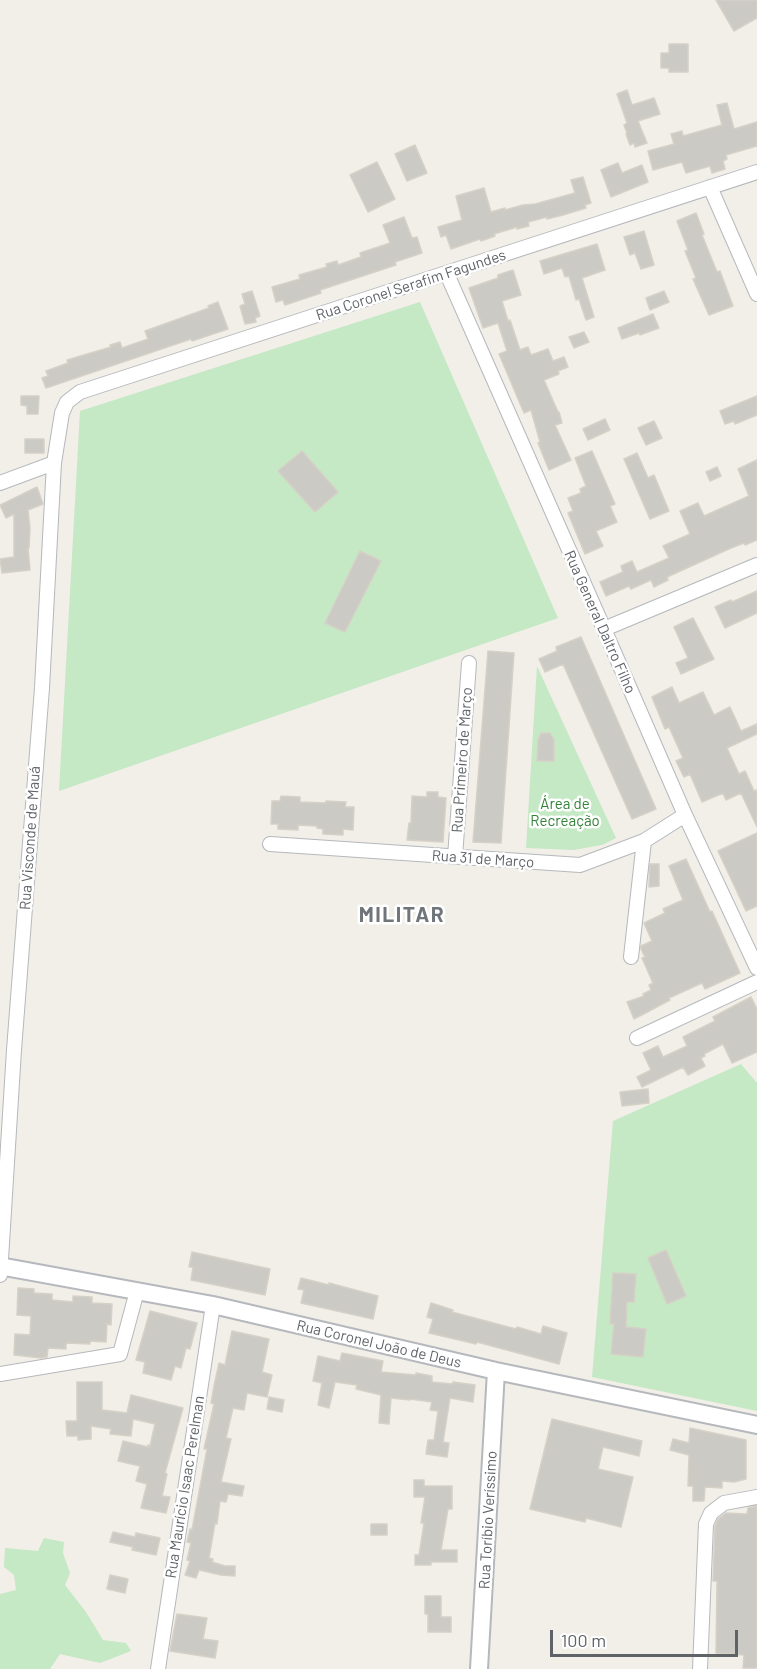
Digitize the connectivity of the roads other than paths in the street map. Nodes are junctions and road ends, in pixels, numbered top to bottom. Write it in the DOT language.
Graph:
graph roads {
  1 [pos="757,172"];
  2 [pos="710,187"];
  3 [pos="447,274"];
  4 [pos="757,294"];
  5 [pos="67,402"];
  6 [pos="54,463"];
  7 [pos="0,483"];
  8 [pos="757,565"];
  9 [pos="604,629"];
  10 [pos="469,663"];
  11 [pos="685,815"];
  12 [pos="644,841"];
  13 [pos="270,844"];
  14 [pos="455,857"];
  15 [pos="631,957"];
  16 [pos="757,968"];
  17 [pos="757,982"];
  18 [pos="637,1038"];
  19 [pos="0,1269"];
  20 [pos="137,1291"];
  21 [pos="213,1305"];
  22 [pos="496,1371"];
  23 [pos="0,1374"];
  24 [pos="757,1425"];
  25 [pos="757,1497"];
  26 [pos="158,1669"];
  27 [pos="479,1669"];
  28 [pos="700,1669"];
  1 -- 2 [label="street, Rua Coronel Serafim Fagundes"];
  2 -- 3 [label="street, Rua Coronel Serafim Fagundes"];
  2 -- 4 [label="street"];
  3 -- 5 [label="street, Rua Coronel Serafim Fagundes"];
  3 -- 9 [label="street, Rua General Daltro Filho"];
  5 -- 6 [label="street, Rua Visconde de Mauá"];
  6 -- 7 [label="street"];
  6 -- 19 [label="street, Rua Visconde de Mauá"];
  8 -- 9 [label="street"];
  9 -- 11 [label="street, Rua General Daltro Filho"];
  10 -- 14 [label="street, Rua Primeiro de Março"];
  11 -- 12 [label="street, Rua 31 de Março"];
  11 -- 16 [label="street, Rua General Daltro Filho"];
  12 -- 14 [label="street, Rua 31 de Março"];
  12 -- 15 [label="street"];
  13 -- 14 [label="street, Rua 31 de Março"];
  17 -- 18 [label="street"];
  19 -- 20 [label="street, Rua Coronel João de Deus"];
  20 -- 21 [label="street, Rua Coronel João de Deus"];
  20 -- 23 [label="street"];
  21 -- 22 [label="street, Rua Coronel João de Deus"];
  21 -- 26 [label="street, Rua Maurício Isaac Perelman"];
  22 -- 24 [label="street, Rua Coronel João de Deus"];
  22 -- 27 [label="street, Rua Toríbio Veríssimo"];
  25 -- 28 [label="street"];
}
